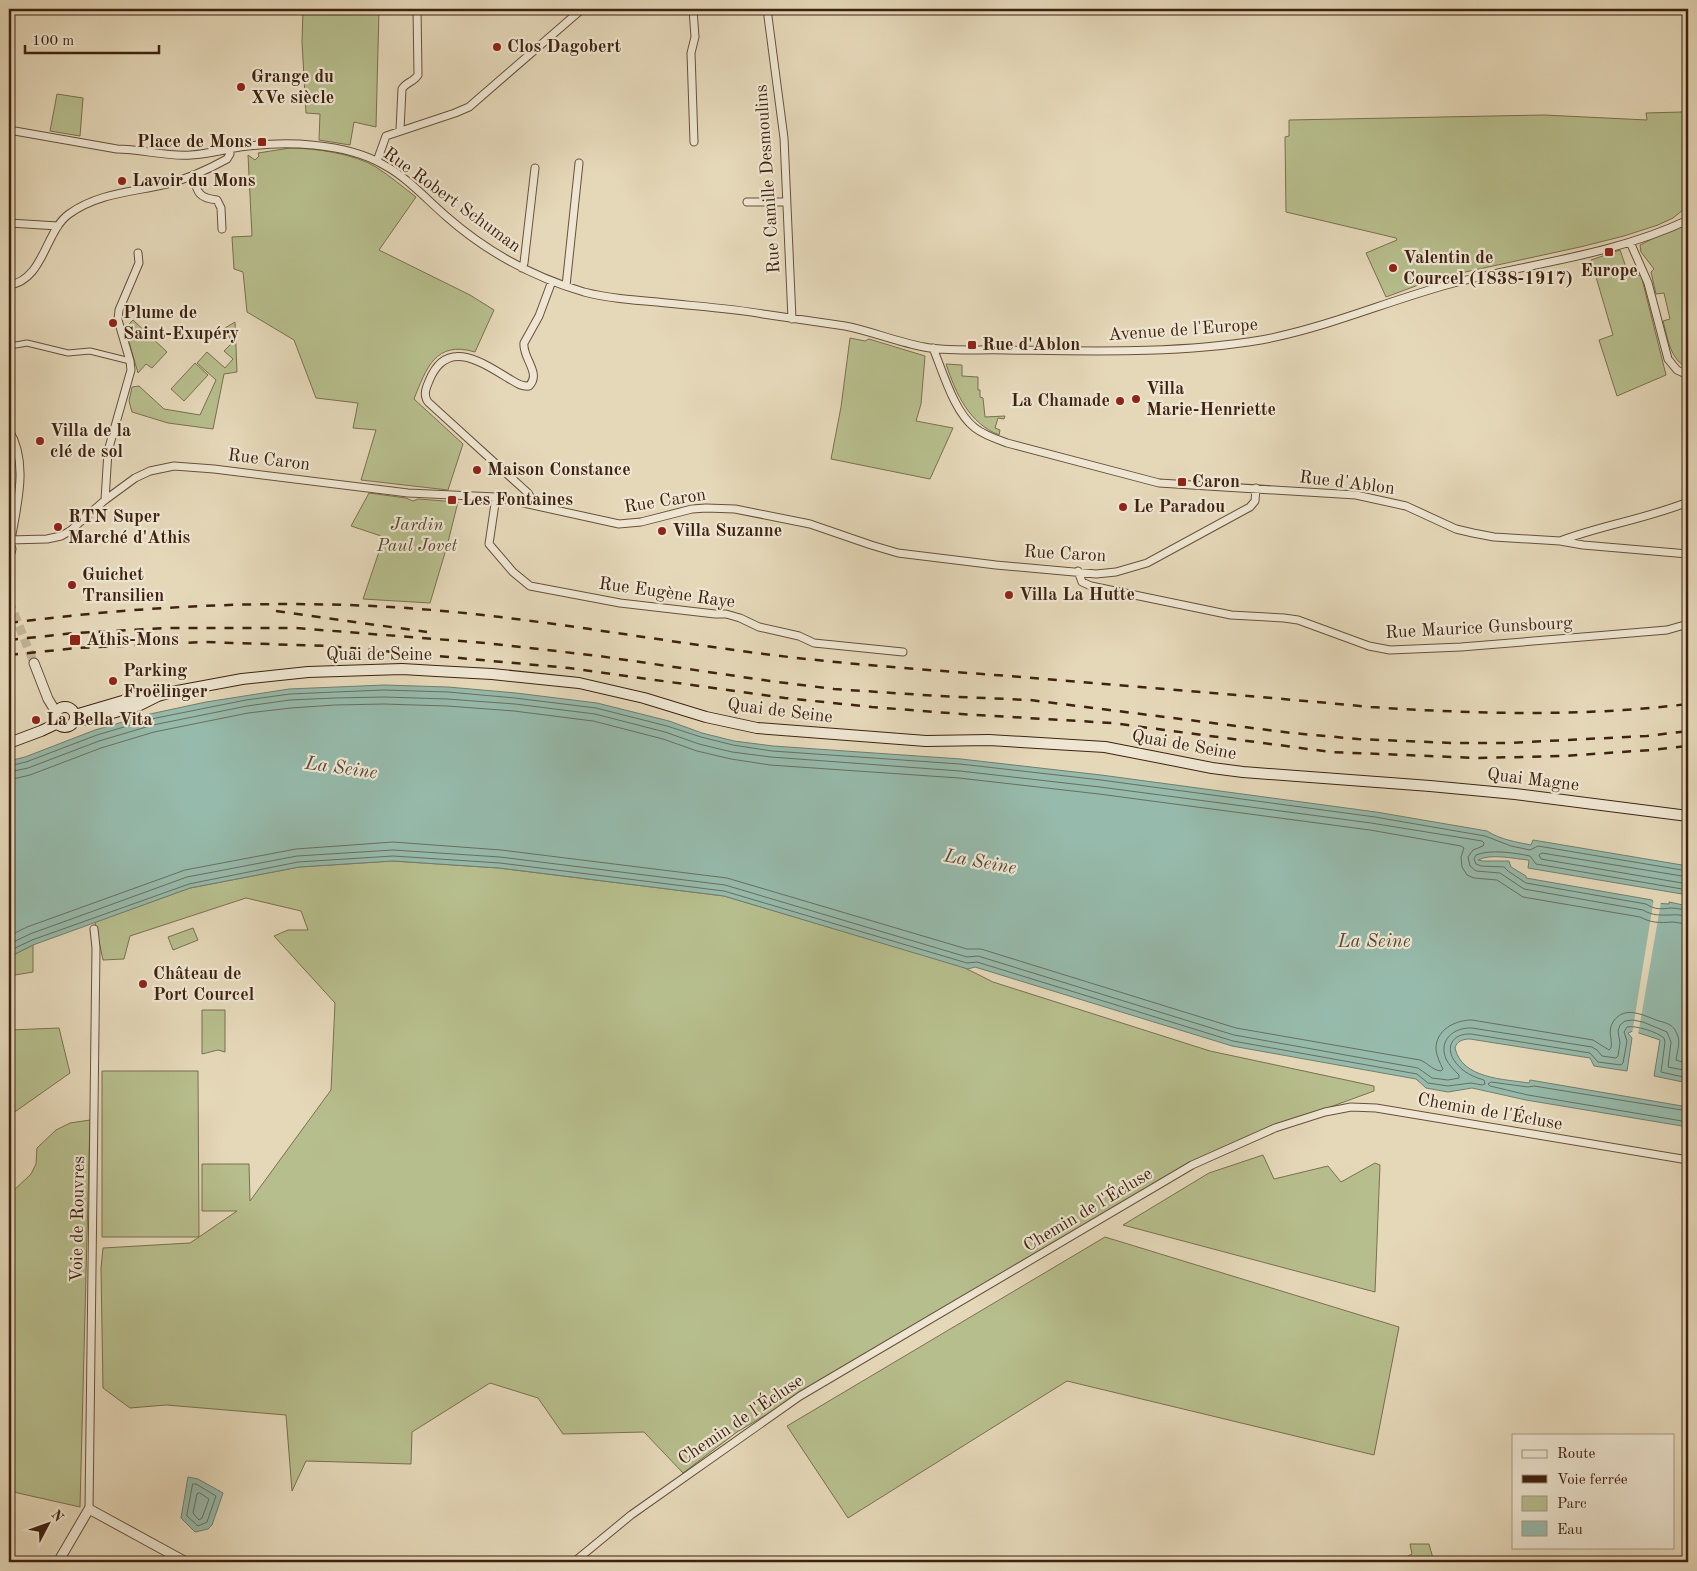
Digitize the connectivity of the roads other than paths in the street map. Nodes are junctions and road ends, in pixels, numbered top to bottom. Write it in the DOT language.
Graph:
graph roads {
  1 [pos="417,9"];
  2 [pos="582,9"];
  3 [pos="693,9"];
  4 [pos="767,9"];
  5 [pos="9,130"];
  6 [pos="400,130"];
  7 [pos="694,142"];
  8 [pos="229,149"];
  9 [pos="377,161"];
  10 [pos="579,163"];
  11 [pos="535,168"];
  12 [pos="193,175"];
  13 [pos="747,202"];
  14 [pos="786,202"];
  15 [pos="1688,220"];
  16 [pos="9,223"];
  17 [pos="58,226"];
  18 [pos="222,229"];
  19 [pos="1630,242"];
  20 [pos="138,253"];
  21 [pos="522,268"];
  22 [pos="552,282"];
  23 [pos="9,285"];
  24 [pos="566,286"];
  25 [pos="792,318"];
  26 [pos="9,344"];
  27 [pos="933,348"];
  28 [pos="130,361"];
  29 [pos="1688,375"];
  30 [pos="9,430"];
  31 [pos="1256,488"];
  32 [pos="496,497"];
  33 [pos="105,500"];
  34 [pos="1688,502"];
  35 [pos="531,504"];
  36 [pos="9,541"];
  37 [pos="1560,541"];
  38 [pos="1688,554"];
  39 [pos="9,557"];
  40 [pos="1078,571"];
  41 [pos="1688,624"];
  42 [pos="903,652"];
  43 [pos="34,664"];
  44 [pos="75,717"];
  45 [pos="57,718"];
  46 [pos="9,743"];
  47 [pos="1373,782"];
  48 [pos="1688,816"];
  49 [pos="94,929"];
  50 [pos="1688,1160"];
  51 [pos="89,1509"];
  52 [pos="58,1562"];
  53 [pos="186,1562"];
  54 [pos="574,1562"];
  1 -- 6 [label="street"];
  2 -- 6 [label="street"];
  3 -- 7 [label="street"];
  4 -- 14 [label="street, Rue Camille Desmoulins"];
  5 -- 8 [label="street, Rue Robert Schuman"];
  6 -- 9 [label="street"];
  8 -- 9 [label="street, Rue Robert Schuman"];
  8 -- 12 [label="street"];
  9 -- 21 [label="street, Rue Robert Schuman"];
  10 -- 24 [label="street"];
  11 -- 21 [label="street"];
  12 -- 17 [label="street"];
  12 -- 18 [label="street"];
  13 -- 14 [label="street"];
  14 -- 25 [label="street, Rue Camille Desmoulins"];
  15 -- 19 [label="street, Avenue de l'Europe"];
  16 -- 17 [label="street"];
  17 -- 23 [label="street"];
  19 -- 27 [label="street, Avenue de l'Europe"];
  19 -- 29 [label="street"];
  20 -- 28 [label="street"];
  21 -- 22 [label="street, Rue Robert Schuman"];
  22 -- 24 [label="street, Rue Robert Schuman"];
  22 -- 35 [label="street"];
  24 -- 25 [label="street, Rue Robert Schuman"];
  25 -- 27 [label="street, Rue Robert Schuman"];
  26 -- 28 [label="street"];
  27 -- 31 [label="street, Rue d'Ablon"];
  28 -- 33 [label="street"];
  30 -- 36 [label="street"];
  31 -- 37 [label="street, Rue d'Ablon"];
  31 -- 40 [label="street, Rue Caron"];
  32 -- 33 [label="street, Rue Caron"];
  32 -- 35 [label="street, Rue Caron"];
  32 -- 42 [label="street, Rue Eugène Raye"];
  33 -- 36 [label="street, Rue Caron"];
  34 -- 37 [label="street"];
  35 -- 40 [label="street, Rue Caron"];
  36 -- 39 [label="street"];
  37 -- 38 [label="street, Rue d'Ablon"];
  40 -- 41 [label="street, Rue Maurice Gunsbourg"];
  43 -- 45 [label="street"];
  44 -- 45 [label="main road"];
  44 -- 45 [label="main road"];
  44 -- 47 [label="main road, Quai de Seine"];
  45 -- 46 [label="main road"];
  47 -- 48 [label="main road, Quai Magne"];
  49 -- 51 [label="street, Voie de Rouvres"];
  50 -- 54 [label="street, Chemin de l'Écluse"];
  51 -- 52 [label="street"];
  51 -- 53 [label="street"];
}
